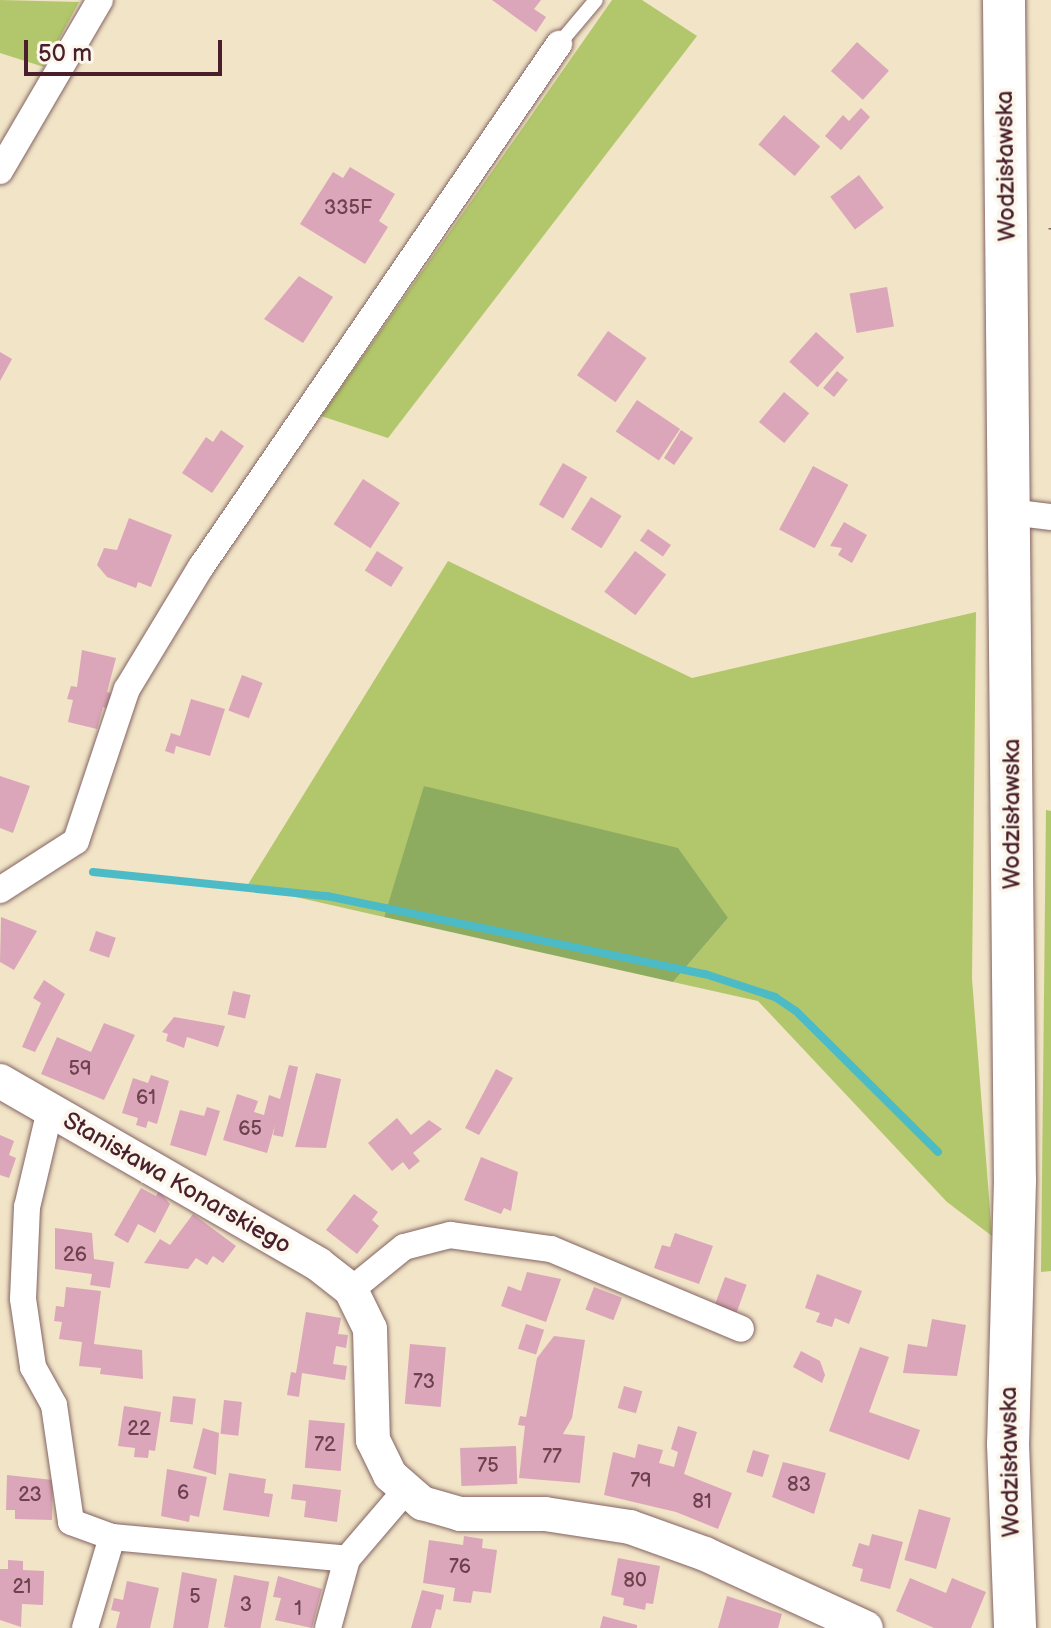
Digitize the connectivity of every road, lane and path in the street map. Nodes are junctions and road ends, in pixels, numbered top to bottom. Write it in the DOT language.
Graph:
graph roads {
  1 [pos="100,0"];
  2 [pos="596,0"];
  3 [pos="1004,0"];
  4 [pos="559,44"];
  5 [pos="0,171"];
  6 [pos="1010,512"];
  7 [pos="1051,517"];
  8 [pos="0,890"];
  9 [pos="0,1081"];
  10 [pos="50,1110"];
  11 [pos="351,1290"];
  12 [pos="741,1329"];
  13 [pos="405,1491"];
  14 [pos="112,1537"];
  15 [pos="347,1559"];
  16 [pos="85,1628"];
  17 [pos="328,1628"];
  18 [pos="866,1628"];
  19 [pos="1015,1628"];
  1 -- 5 [label="street"];
  2 -- 4 [label="lane"];
  3 -- 6 [label="main road, Wodzisławska"];
  4 -- 8 [label="street"];
  6 -- 7 [label="street"];
  6 -- 19 [label="main road, Wodzisławska"];
  9 -- 10 [label="street, Stanisława Konarskiego"];
  10 -- 11 [label="street, Stanisława Konarskiego"];
  10 -- 14 [label="street"];
  11 -- 12 [label="street"];
  11 -- 13 [label="street, Stanisława Konarskiego"];
  13 -- 15 [label="street"];
  13 -- 18 [label="street, Stanisława Konarskiego"];
  14 -- 15 [label="street"];
  14 -- 16 [label="street"];
  15 -- 17 [label="street"];
}
